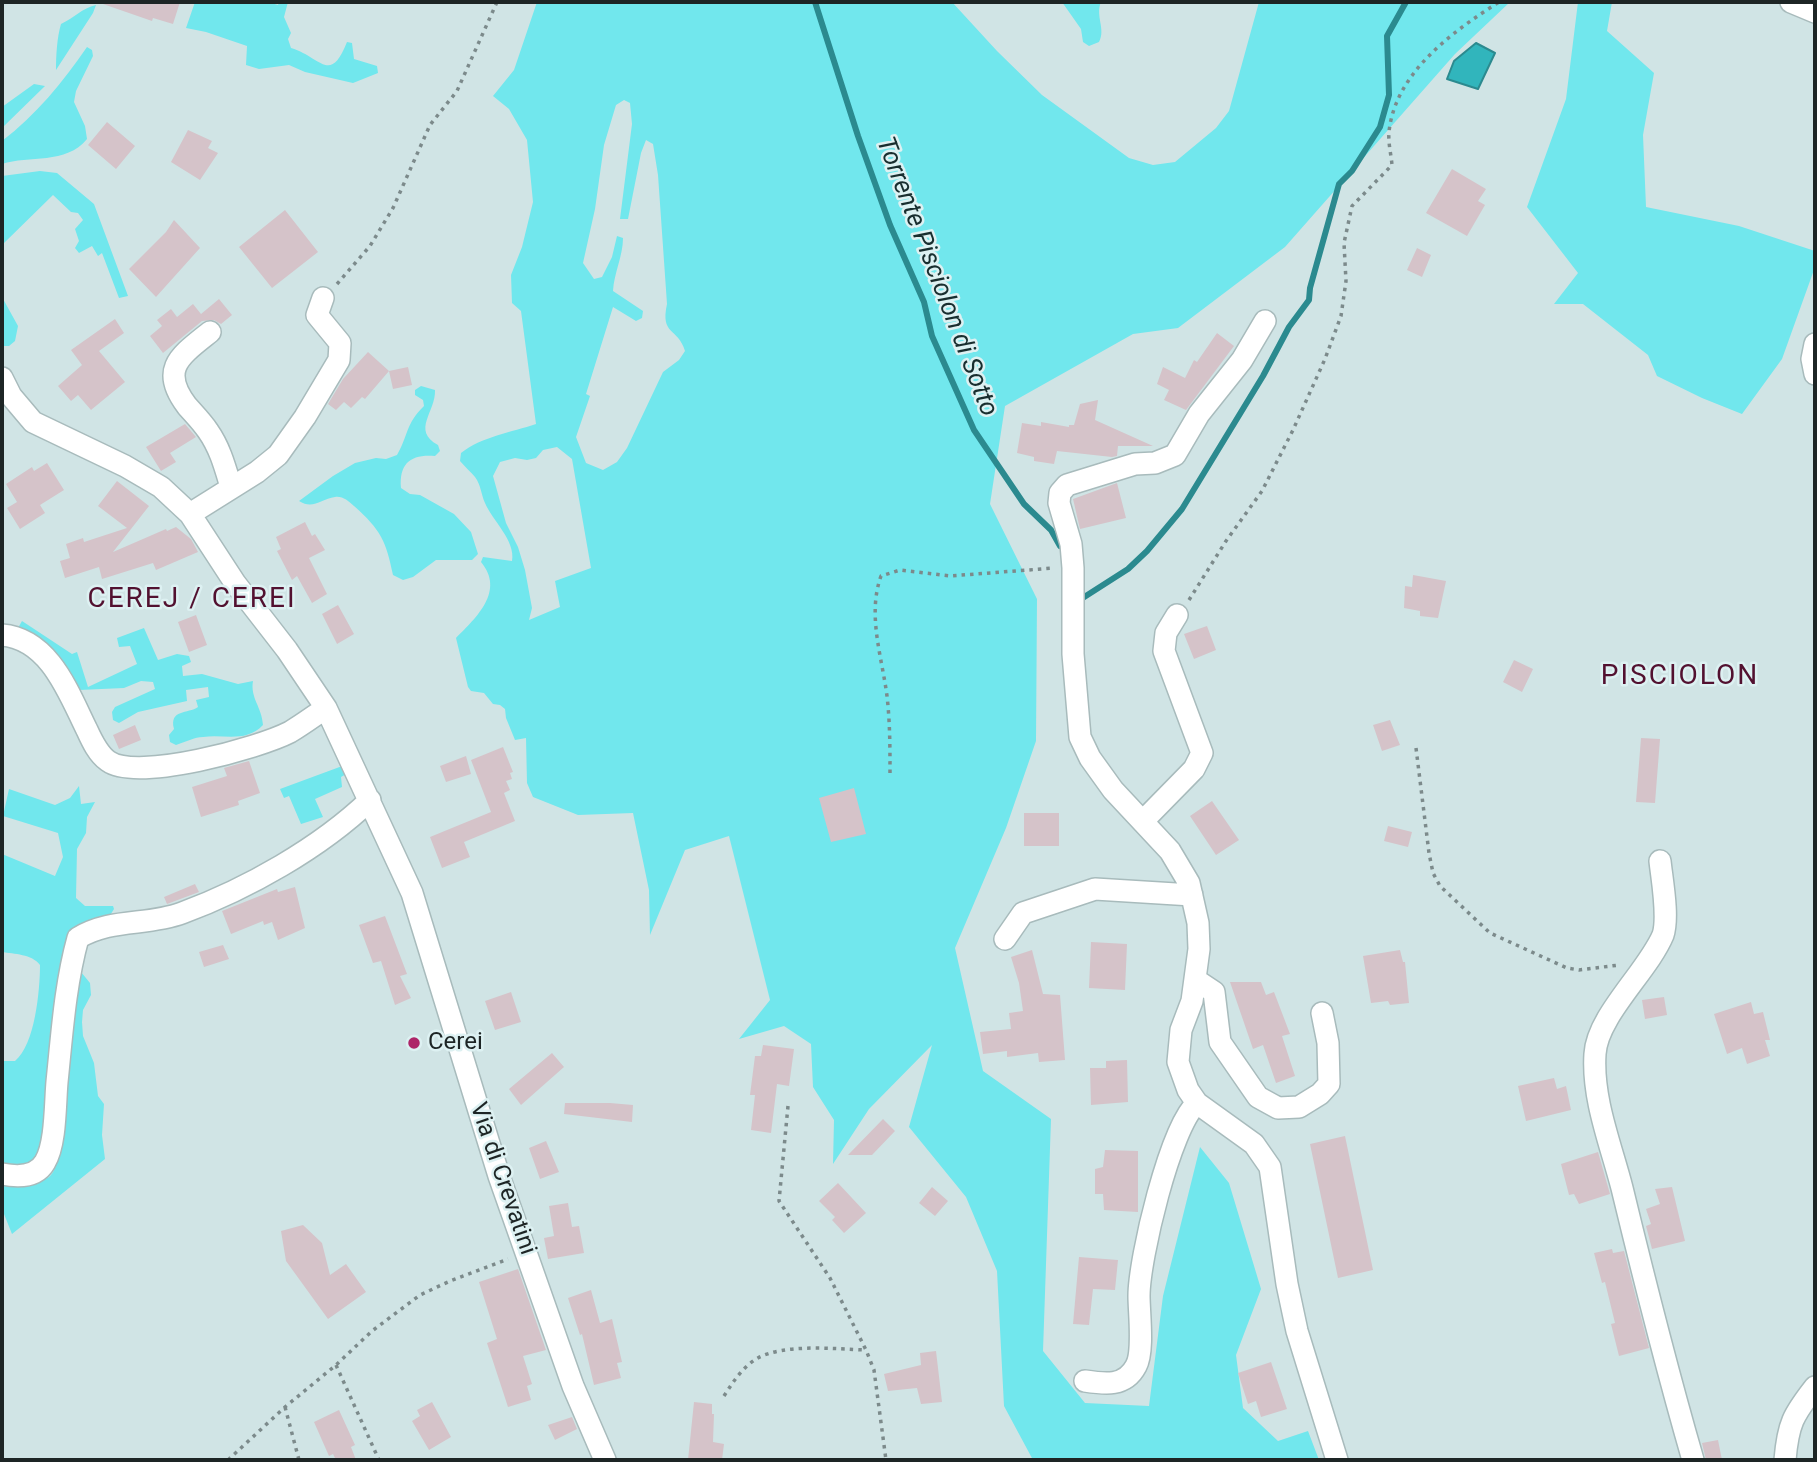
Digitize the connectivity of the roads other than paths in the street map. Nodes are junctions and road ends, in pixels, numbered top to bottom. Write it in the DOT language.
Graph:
graph roads {
  1 [pos="1791,2"];
  2 [pos="1815,12"];
  3 [pos="323,298"];
  4 [pos="1265,321"];
  5 [pos="210,332"];
  6 [pos="1815,344"];
  7 [pos="1815,374"];
  8 [pos="2,378"];
  9 [pos="231,487"];
  10 [pos="190,514"];
  11 [pos="1177,615"];
  12 [pos="2,635"];
  13 [pos="326,708"];
  14 [pos="370,800"];
  15 [pos="1144,820"];
  16 [pos="1660,861"];
  17 [pos="1192,895"];
  18 [pos="1006,939"];
  19 [pos="1196,980"];
  20 [pos="1322,1013"];
  21 [pos="1192,1108"];
  22 [pos="2,1174"];
  23 [pos="1085,1381"];
  24 [pos="1815,1387"];
  25 [pos="605,1460"];
  26 [pos="1337,1460"];
  27 [pos="1693,1460"];
  28 [pos="1786,1460"];
  1 -- 2 [label="street"];
  3 -- 9 [label="street"];
  4 -- 15 [label="street"];
  5 -- 9 [label="street"];
  6 -- 7 [label="street"];
  8 -- 10 [label="street, Via di Crevatini"];
  9 -- 10 [label="street"];
  10 -- 13 [label="street, Via di Crevatini"];
  11 -- 15 [label="street"];
  12 -- 13 [label="street"];
  13 -- 14 [label="street, Via di Crevatini"];
  14 -- 22 [label="street"];
  14 -- 25 [label="street, Via di Crevatini"];
  15 -- 17 [label="street"];
  16 -- 27 [label="street"];
  17 -- 18 [label="street"];
  17 -- 19 [label="street"];
  19 -- 20 [label="street"];
  19 -- 21 [label="street"];
  21 -- 23 [label="street"];
  21 -- 26 [label="street"];
  24 -- 28 [label="street"];
}
